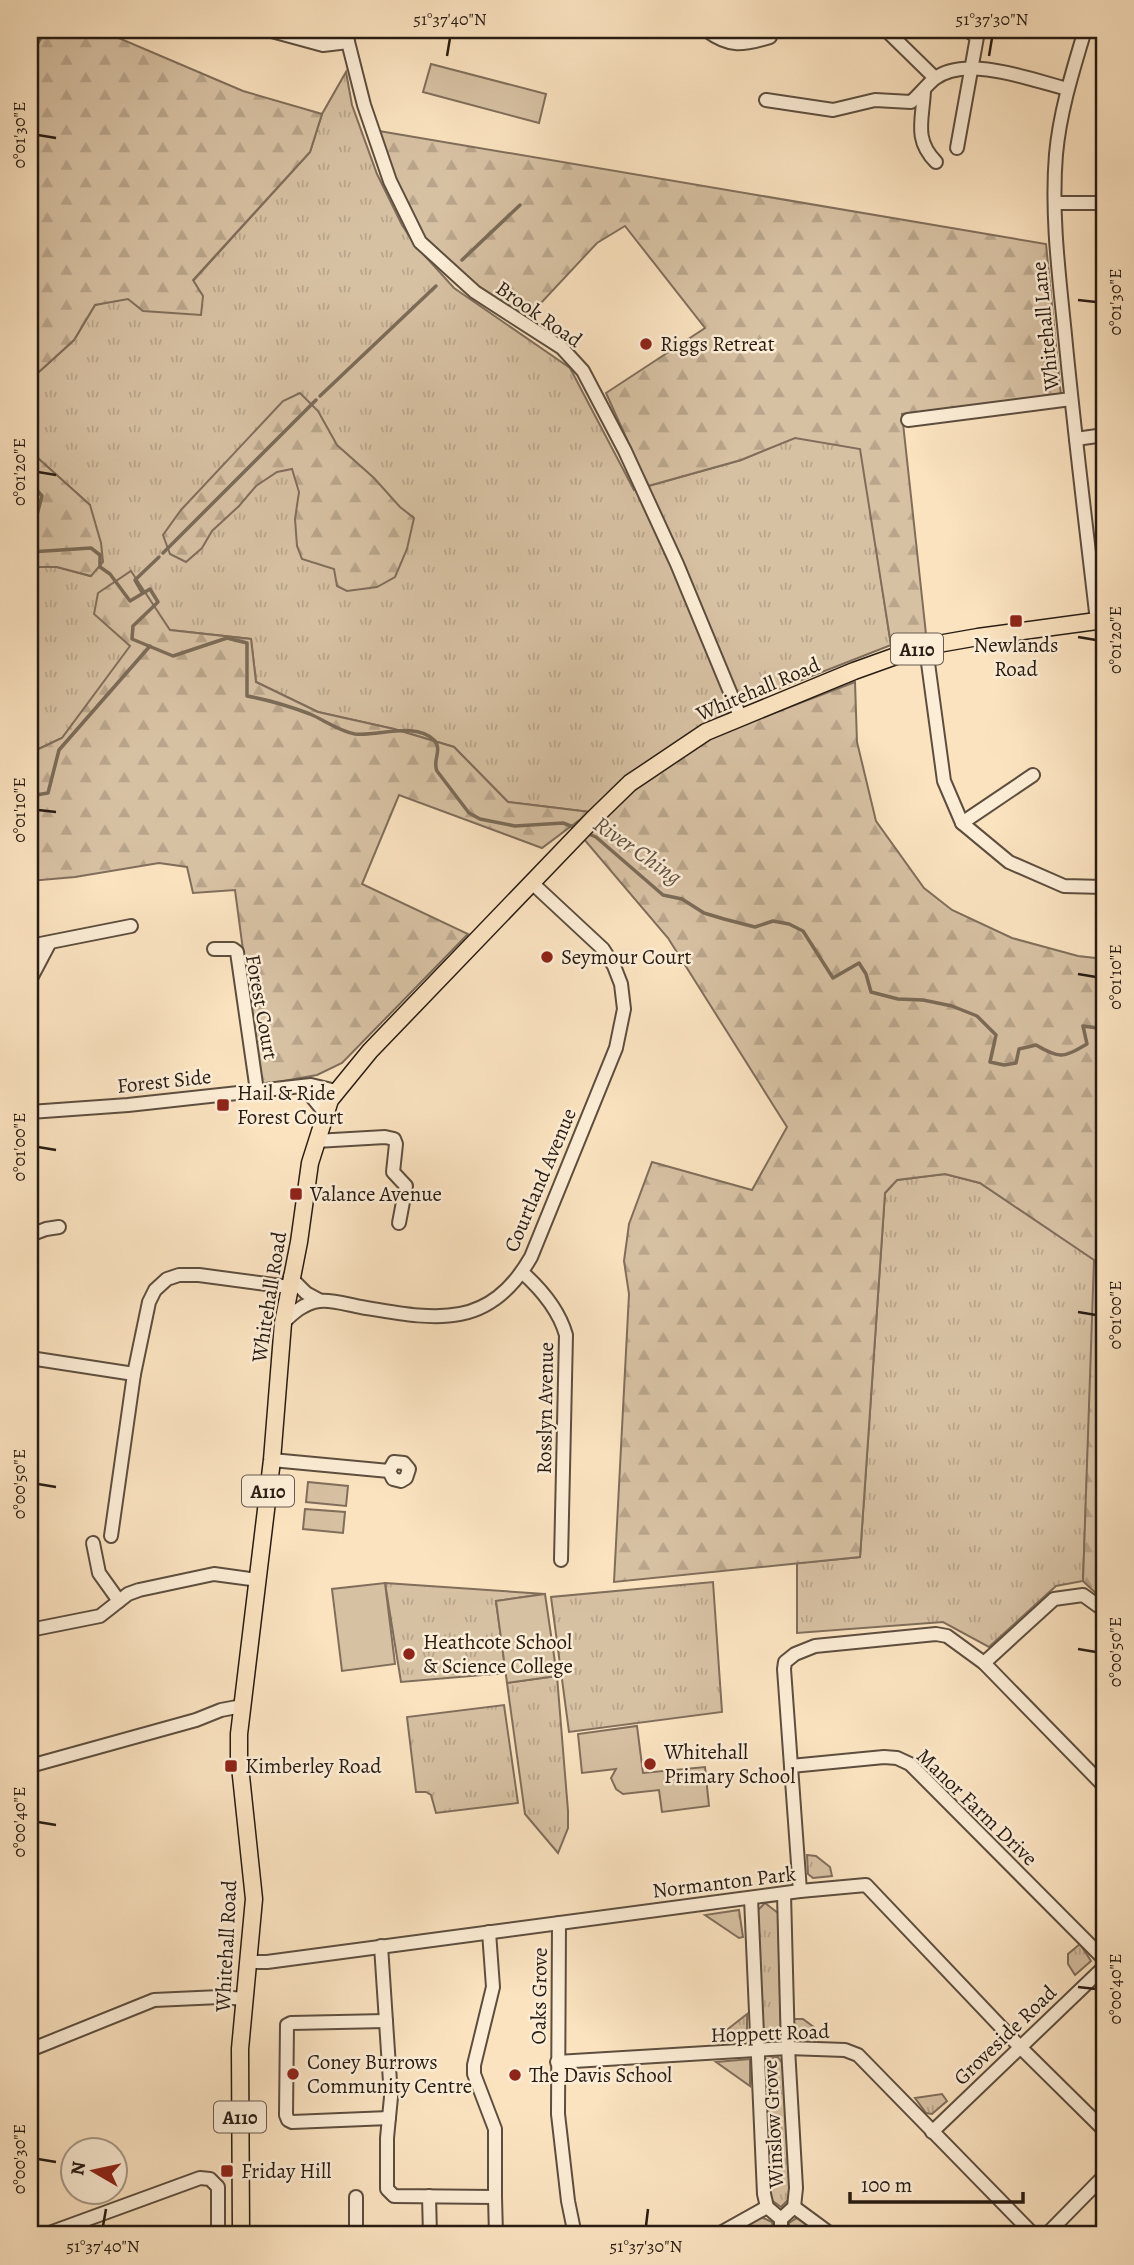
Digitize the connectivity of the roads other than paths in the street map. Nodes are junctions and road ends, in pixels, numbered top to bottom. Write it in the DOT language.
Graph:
graph roads {
  1 [pos="268,30"];
  2 [pos="706,30"];
  3 [pos="886,30"];
  4 [pos="967,30"];
  5 [pos="1085,30"];
  6 [pos="346,36"];
  7 [pos="770,37"];
  8 [pos="973,69"];
  9 [pos="936,78"];
  10 [pos="1067,89"];
  11 [pos="924,90"];
  12 [pos="766,100"];
  13 [pos="957,148"];
  14 [pos="936,162"];
  15 [pos="1055,203"];
  16 [pos="1104,203"];
  17 [pos="1071,399"];
  18 [pos="908,420"];
  19 [pos="1104,435"];
  20 [pos="1076,439"];
  21 [pos="1100,620"];
  22 [pos="921,647"];
  23 [pos="740,716"];
  24 [pos="1033,775"];
  25 [pos="962,823"];
  26 [pos="531,881"];
  27 [pos="1104,887"];
  28 [pos="131,926"];
  29 [pos="49,944"];
  30 [pos="30,946"];
  31 [pos="214,949"];
  32 [pos="30,980"];
  33 [pos="303,1086"];
  34 [pos="257,1091"];
  35 [pos="336,1091"];
  36 [pos="30,1112"];
  37 [pos="325,1113"];
  38 [pos="316,1141"];
  39 [pos="399,1223"];
  40 [pos="59,1227"];
  41 [pos="30,1235"];
  42 [pos="522,1272"];
  43 [pos="290,1282"];
  44 [pos="319,1300"];
  45 [pos="283,1323"];
  46 [pos="30,1358"];
  47 [pos="134,1374"];
  48 [pos="272,1460"];
  49 [pos="389,1471"];
  50 [pos="111,1536"];
  51 [pos="93,1543"];
  52 [pos="561,1560"];
  53 [pos="258,1580"];
  54 [pos="119,1601"];
  55 [pos="1104,1610"];
  56 [pos="30,1630"];
  57 [pos="984,1662"];
  58 [pos="242,1706"];
  59 [pos="30,1766"];
  60 [pos="791,1766"];
  61 [pos="1104,1786"];
  62 [pos="800,1891"];
  63 [pos="784,1894"];
  64 [pos="751,1898"];
  65 [pos="559,1923"];
  66 [pos="489,1932"];
  67 [pos="381,1946"];
  68 [pos="1104,1959"];
  69 [pos="248,1962"];
  70 [pos="1104,1966"];
  71 [pos="245,1999"];
  72 [pos="386,2021"];
  73 [pos="1020,2047"];
  74 [pos="788,2048"];
  75 [pos="30,2050"];
  76 [pos="756,2051"];
  77 [pos="557,2062"];
  78 [pos="389,2118"];
  79 [pos="1104,2130"];
  80 [pos="933,2132"];
  81 [pos="1104,2176"];
  82 [pos="429,2196"];
  83 [pos="356,2197"];
  84 [pos="495,2197"];
  85 [pos="767,2207"];
  86 [pos="794,2207"];
  87 [pos="781,2219"];
  88 [pos="218,2231"];
  89 [pos="241,2232"];
  90 [pos="44,2235"];
  91 [pos="356,2235"];
  92 [pos="430,2235"];
  93 [pos="496,2235"];
  94 [pos="575,2235"];
  95 [pos="717,2235"];
  96 [pos="781,2235"];
  97 [pos="832,2235"];
  98 [pos="1034,2235"];
  99 [pos="1046,2235"];
  1 -- 6 [label="street"];
  2 -- 7 [label="street"];
  3 -- 9 [label="street"];
  4 -- 8 [label="street"];
  5 -- 10 [label="street, Whitehall Lane"];
  6 -- 23 [label="street, Brook Road"];
  8 -- 9 [label="street"];
  8 -- 10 [label="street"];
  8 -- 13 [label="street"];
  9 -- 11 [label="street"];
  10 -- 15 [label="street, Whitehall Lane"];
  11 -- 12 [label="street"];
  11 -- 14 [label="street"];
  15 -- 16 [label="street"];
  15 -- 17 [label="street, Whitehall Lane"];
  17 -- 18 [label="street"];
  17 -- 20 [label="street, Whitehall Lane"];
  19 -- 20 [label="street"];
  20 -- 21 [label="street, Whitehall Lane"];
  21 -- 22 [label="main road, Whitehall Road / A110"];
  22 -- 23 [label="main road, Whitehall Road / A110"];
  22 -- 25 [label="street"];
  23 -- 26 [label="main road, Whitehall Road / A110"];
  24 -- 25 [label="street"];
  25 -- 27 [label="street"];
  26 -- 35 [label="main road, Whitehall Road / A110"];
  26 -- 42 [label="street, Courtland Avenue"];
  28 -- 29 [label="street"];
  29 -- 30 [label="street"];
  29 -- 32 [label="street"];
  31 -- 34 [label="street, Forest Court"];
  33 -- 34 [label="street, Forest Side"];
  33 -- 35 [label="street, Forest Side"];
  33 -- 37 [label="street"];
  34 -- 36 [label="street, Forest Side"];
  35 -- 37 [label="main road, Whitehall Road / A110"];
  37 -- 38 [label="main road, Whitehall Road / A110"];
  38 -- 39 [label="street"];
  38 -- 43 [label="main road, Whitehall Road / A110"];
  40 -- 41 [label="street"];
  42 -- 44 [label="street, Courtland Avenue"];
  42 -- 52 [label="street, Rosslyn Avenue"];
  43 -- 44 [label="street"];
  43 -- 45 [label="main road, Whitehall Road / A110"];
  43 -- 47 [label="street"];
  44 -- 45 [label="street"];
  45 -- 48 [label="main road, Whitehall Road / A110"];
  46 -- 47 [label="street"];
  47 -- 50 [label="street"];
  48 -- 49 [label="street"];
  48 -- 53 [label="main road, Whitehall Road / A110"];
  51 -- 54 [label="street"];
  53 -- 54 [label="street"];
  53 -- 58 [label="main road, Whitehall Road / A110"];
  54 -- 56 [label="street"];
  55 -- 57 [label="street"];
  57 -- 60 [label="street"];
  57 -- 61 [label="street"];
  58 -- 59 [label="street"];
  58 -- 69 [label="main road, Whitehall Road / A110"];
  60 -- 62 [label="street"];
  60 -- 68 [label="street, Manor Farm Drive"];
  62 -- 63 [label="street, Normanton Park"];
  62 -- 73 [label="street, Normanton Park"];
  63 -- 64 [label="street, Normanton Park"];
  63 -- 74 [label="street, Winslow Grove"];
  64 -- 65 [label="street, Normanton Park"];
  64 -- 76 [label="street, Winslow Grove"];
  65 -- 66 [label="street, Normanton Park"];
  65 -- 77 [label="street, Oaks Grove"];
  66 -- 67 [label="street, Normanton Park"];
  66 -- 84 [label="street"];
  67 -- 69 [label="street, Normanton Park"];
  67 -- 72 [label="street"];
  69 -- 71 [label="main road, Whitehall Road / A110"];
  70 -- 73 [label="street, Groveside Road"];
  71 -- 75 [label="street"];
  71 -- 89 [label="main road, Whitehall Road / A110"];
  72 -- 78 [label="street"];
  72 -- 78 [label="street"];
  73 -- 79 [label="street, Normanton Park"];
  73 -- 80 [label="street, Groveside Road"];
  74 -- 76 [label="street, Hoppett Road"];
  74 -- 80 [label="street, Hoppett Road"];
  74 -- 86 [label="street, Winslow Grove"];
  76 -- 77 [label="street, Hoppett Road"];
  76 -- 85 [label="street, Winslow Grove"];
  77 -- 94 [label="street, Oaks Grove"];
  78 -- 82 [label="street"];
  80 -- 98 [label="street, Hoppett Road"];
  81 -- 99 [label="street"];
  82 -- 84 [label="street"];
  82 -- 92 [label="street"];
  83 -- 91 [label="street"];
  84 -- 93 [label="street"];
  85 -- 87 [label="street, Winslow Grove"];
  85 -- 95 [label="street"];
  86 -- 87 [label="street, Winslow Grove"];
  86 -- 97 [label="street"];
  87 -- 96 [label="street, Winslow Grove"];
  88 -- 89 [label="street"];
  88 -- 90 [label="street"];
}
